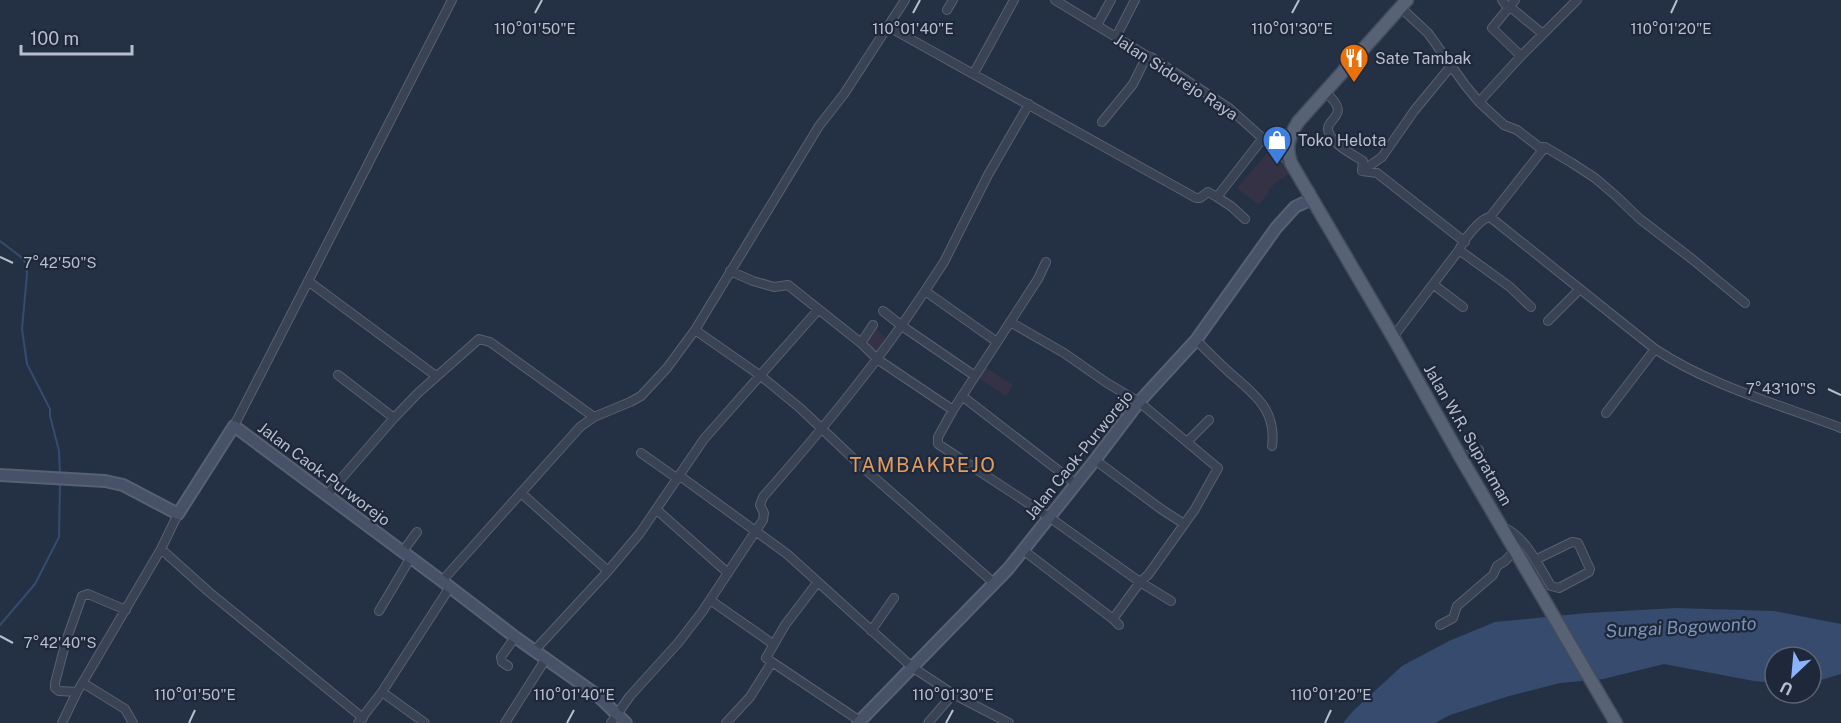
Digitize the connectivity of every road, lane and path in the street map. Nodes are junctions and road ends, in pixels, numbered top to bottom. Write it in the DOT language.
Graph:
graph roads {
  1 [pos="452,0"];
  2 [pos="905,0"];
  3 [pos="953,0"];
  4 [pos="1014,0"];
  5 [pos="1055,0"];
  6 [pos="1111,0"];
  7 [pos="1135,0"];
  8 [pos="1502,0"];
  9 [pos="1577,0"];
  10 [pos="1512,3"];
  11 [pos="1404,4"];
  12 [pos="947,10"];
  13 [pos="1097,25"];
  14 [pos="887,26"];
  15 [pos="1543,34"];
  16 [pos="1116,37"];
  17 [pos="1147,56"];
  18 [pos="1521,56"];
  19 [pos="1450,66"];
  20 [pos="974,73"];
  21 [pos="1325,92"];
  22 [pos="1479,102"];
  23 [pos="1029,104"];
  24 [pos="1102,122"];
  25 [pos="1263,138"];
  26 [pos="1545,147"];
  27 [pos="1291,163"];
  28 [pos="1362,171"];
  29 [pos="1217,197"];
  30 [pos="1312,199"];
  31 [pos="1491,217"];
  32 [pos="1245,219"];
  33 [pos="1465,242"];
  34 [pos="1459,250"];
  35 [pos="1046,262"];
  36 [pos="730,271"];
  37 [pos="308,281"];
  38 [pos="1434,285"];
  39 [pos="1580,289"];
  40 [pos="925,291"];
  41 [pos="1745,303"];
  42 [pos="1463,307"];
  43 [pos="1531,307"];
  44 [pos="819,310"];
  45 [pos="884,311"];
  46 [pos="1548,321"];
  47 [pos="1010,322"];
  48 [pos="873,326"];
  49 [pos="902,326"];
  50 [pos="695,330"];
  51 [pos="1393,337"];
  52 [pos="1196,340"];
  53 [pos="997,342"];
  54 [pos="861,343"];
  55 [pos="1655,349"];
  56 [pos="878,359"];
  57 [pos="338,375"];
  58 [pos="436,376"];
  59 [pos="761,376"];
  60 [pos="975,376"];
  61 [pos="963,396"];
  62 [pos="1139,402"];
  63 [pos="953,410"];
  64 [pos="1606,413"];
  65 [pos="594,417"];
  66 [pos="394,418"];
  67 [pos="1209,420"];
  68 [pos="234,426"];
  69 [pos="821,427"];
  70 [pos="1841,428"];
  71 [pos="1187,442"];
  72 [pos="1272,446"];
  73 [pos="1479,450"];
  74 [pos="641,453"];
  75 [pos="1461,458"];
  76 [pos="1095,460"];
  77 [pos="0,475"];
  78 [pos="679,477"];
  79 [pos="1076,484"];
  80 [pos="521,493"];
  81 [pos="327,495"];
  82 [pos="657,510"];
  83 [pos="178,514"];
  84 [pos="1049,517"];
  85 [pos="1184,524"];
  86 [pos="1501,526"];
  87 [pos="417,532"];
  88 [pos="755,532"];
  89 [pos="161,549"];
  90 [pos="1023,550"];
  91 [pos="1515,550"];
  92 [pos="407,554"];
  93 [pos="1535,560"];
  94 [pos="608,571"];
  95 [pos="728,573"];
  96 [pos="1140,582"];
  97 [pos="817,583"];
  98 [pos="994,583"];
  99 [pos="446,584"];
  100 [pos="894,598"];
  101 [pos="710,600"];
  102 [pos="1171,601"];
  103 [pos="126,610"];
  104 [pos="379,611"];
  105 [pos="1113,619"];
  106 [pos="1440,625"];
  107 [pos="1119,626"];
  108 [pos="871,632"];
  109 [pos="514,638"];
  110 [pos="773,644"];
  111 [pos="534,651"];
  112 [pos="545,660"];
  113 [pos="772,662"];
  114 [pos="508,666"];
  115 [pos="912,667"];
  116 [pos="83,683"];
  117 [pos="77,692"];
  118 [pos="382,692"];
  119 [pos="953,694"];
  120 [pos="618,720"];
  121 [pos="362,721"];
  122 [pos="859,722"];
  123 [pos="62,723"];
  124 [pos="132,723"];
  125 [pos="425,723"];
  126 [pos="505,723"];
  127 [pos="726,723"];
  128 [pos="928,723"];
  129 [pos="1009,723"];
  130 [pos="1616,723"];
  1 -- 37 [label="street"];
  2 -- 14 [label="street"];
  3 -- 12 [label="street"];
  4 -- 20 [label="street"];
  5 -- 13 [label="street, Jalan Sidorejo Raya"];
  6 -- 13 [label="street"];
  7 -- 16 [label="street"];
  8 -- 10 [label="street"];
  9 -- 15 [label="street"];
  10 -- 15 [label="street"];
  10 -- 18 [label="street"];
  11 -- 19 [label="street"];
  11 -- 21 [label="main road"];
  13 -- 16 [label="street, Jalan Sidorejo Raya"];
  14 -- 20 [label="street"];
  14 -- 36 [label="street"];
  15 -- 18 [label="street"];
  16 -- 17 [label="street, Jalan Sidorejo Raya"];
  17 -- 24 [label="street"];
  17 -- 25 [label="street, Jalan Sidorejo Raya"];
  18 -- 22 [label="street"];
  19 -- 22 [label="street"];
  19 -- 28 [label="street"];
  20 -- 23 [label="street"];
  21 -- 27 [label="main road"];
  21 -- 28 [label="street"];
  22 -- 26 [label="street"];
  23 -- 29 [label="street"];
  23 -- 40 [label="street"];
  25 -- 27 [label="street, Jalan Sidorejo Raya"];
  25 -- 29 [label="street"];
  26 -- 31 [label="street"];
  26 -- 41 [label="street"];
  27 -- 30 [label="main road, Jalan W.R. Supratman"];
  28 -- 33 [label="street"];
  29 -- 32 [label="street"];
  30 -- 51 [label="main road, Jalan W.R. Supratman"];
  30 -- 52 [label="street, Jalan Caok-Purworejo"];
  31 -- 33 [label="street"];
  31 -- 39 [label="street"];
  33 -- 34 [label="street"];
  34 -- 38 [label="street"];
  34 -- 43 [label="street"];
  35 -- 47 [label="street"];
  36 -- 44 [label="street"];
  36 -- 50 [label="street"];
  37 -- 58 [label="street"];
  37 -- 68 [label="street"];
  38 -- 42 [label="street"];
  38 -- 51 [label="street"];
  39 -- 46 [label="street"];
  39 -- 55 [label="street"];
  40 -- 49 [label="street"];
  40 -- 53 [label="street"];
  44 -- 54 [label="street"];
  44 -- 59 [label="street"];
  45 -- 49 [label="street"];
  47 -- 53 [label="street"];
  47 -- 62 [label="street"];
  48 -- 54 [label="street"];
  49 -- 56 [label="street"];
  49 -- 60 [label="street"];
  50 -- 59 [label="street"];
  50 -- 65 [label="street"];
  51 -- 75 [label="main road, Jalan W.R. Supratman"];
  52 -- 62 [label="street, Jalan Caok-Purworejo"];
  52 -- 72 [label="street"];
  53 -- 60 [label="street"];
  54 -- 56 [label="street"];
  55 -- 64 [label="street"];
  55 -- 70 [label="street"];
  56 -- 63 [label="street"];
  56 -- 69 [label="street"];
  57 -- 66 [label="street"];
  58 -- 65 [label="street"];
  58 -- 66 [label="street"];
  59 -- 69 [label="street"];
  59 -- 78 [label="street"];
  60 -- 61 [label="street"];
  61 -- 63 [label="street"];
  61 -- 79 [label="street"];
  62 -- 71 [label="street"];
  62 -- 76 [label="street, Jalan Caok-Purworejo"];
  63 -- 84 [label="street"];
  65 -- 80 [label="street"];
  66 -- 81 [label="street"];
  67 -- 71 [label="street"];
  68 -- 81 [label="street, Jalan Caok-Purworejo"];
  68 -- 83 [label="street, Jalan Caok-Purworejo"];
  69 -- 88 [label="street"];
  69 -- 98 [label="street"];
  71 -- 85 [label="street"];
  73 -- 75 [label="street"];
  74 -- 78 [label="street"];
  75 -- 86 [label="main road, Jalan W.R. Supratman"];
  76 -- 79 [label="street, Jalan Caok-Purworejo"];
  76 -- 85 [label="street"];
  77 -- 83 [label="street"];
  78 -- 82 [label="street"];
  78 -- 88 [label="street"];
  79 -- 84 [label="street, Jalan Caok-Purworejo"];
  80 -- 94 [label="street"];
  80 -- 99 [label="street"];
  81 -- 92 [label="street, Jalan Caok-Purworejo"];
  82 -- 94 [label="street"];
  82 -- 95 [label="street"];
  83 -- 89 [label="street"];
  84 -- 90 [label="street, Jalan Caok-Purworejo"];
  84 -- 96 [label="street"];
  85 -- 96 [label="street"];
  86 -- 91 [label="main road, Jalan W.R. Supratman"];
  86 -- 93 [label="street"];
  87 -- 92 [label="street"];
  88 -- 95 [label="street"];
  88 -- 97 [label="street"];
  89 -- 103 [label="street"];
  89 -- 121 [label="street"];
  90 -- 98 [label="street, Jalan Caok-Purworejo"];
  90 -- 105 [label="street"];
  91 -- 106 [label="street"];
  91 -- 130 [label="main road, Jalan W.R. Supratman"];
  92 -- 99 [label="street, Jalan Caok-Purworejo"];
  92 -- 104 [label="street"];
  93 -- 93 [label="street"];
  94 -- 111 [label="street"];
  95 -- 101 [label="street"];
  96 -- 102 [label="street"];
  96 -- 105 [label="street"];
  97 -- 108 [label="street"];
  97 -- 110 [label="street"];
  98 -- 115 [label="street, Jalan Caok-Purworejo"];
  99 -- 109 [label="street, Jalan Caok-Purworejo"];
  99 -- 118 [label="street"];
  100 -- 108 [label="street"];
  101 -- 110 [label="street"];
  101 -- 120 [label="street"];
  103 -- 116 [label="street"];
  103 -- 117 [label="street"];
  105 -- 107 [label="street"];
  108 -- 115 [label="street"];
  109 -- 111 [label="street, Jalan Caok-Purworejo"];
  109 -- 114 [label="street"];
  110 -- 113 [label="street"];
  111 -- 112 [label="street, Jalan Caok-Purworejo"];
  112 -- 120 [label="street, Jalan Caok-Purworejo"];
  112 -- 126 [label="street"];
  113 -- 122 [label="street"];
  113 -- 127 [label="street"];
  115 -- 119 [label="street"];
  115 -- 122 [label="street, Jalan Caok-Purworejo"];
  116 -- 117 [label="street"];
  116 -- 124 [label="street"];
  117 -- 123 [label="street"];
  118 -- 121 [label="street"];
  118 -- 125 [label="street"];
  119 -- 128 [label="street"];
  119 -- 129 [label="street"];
}
